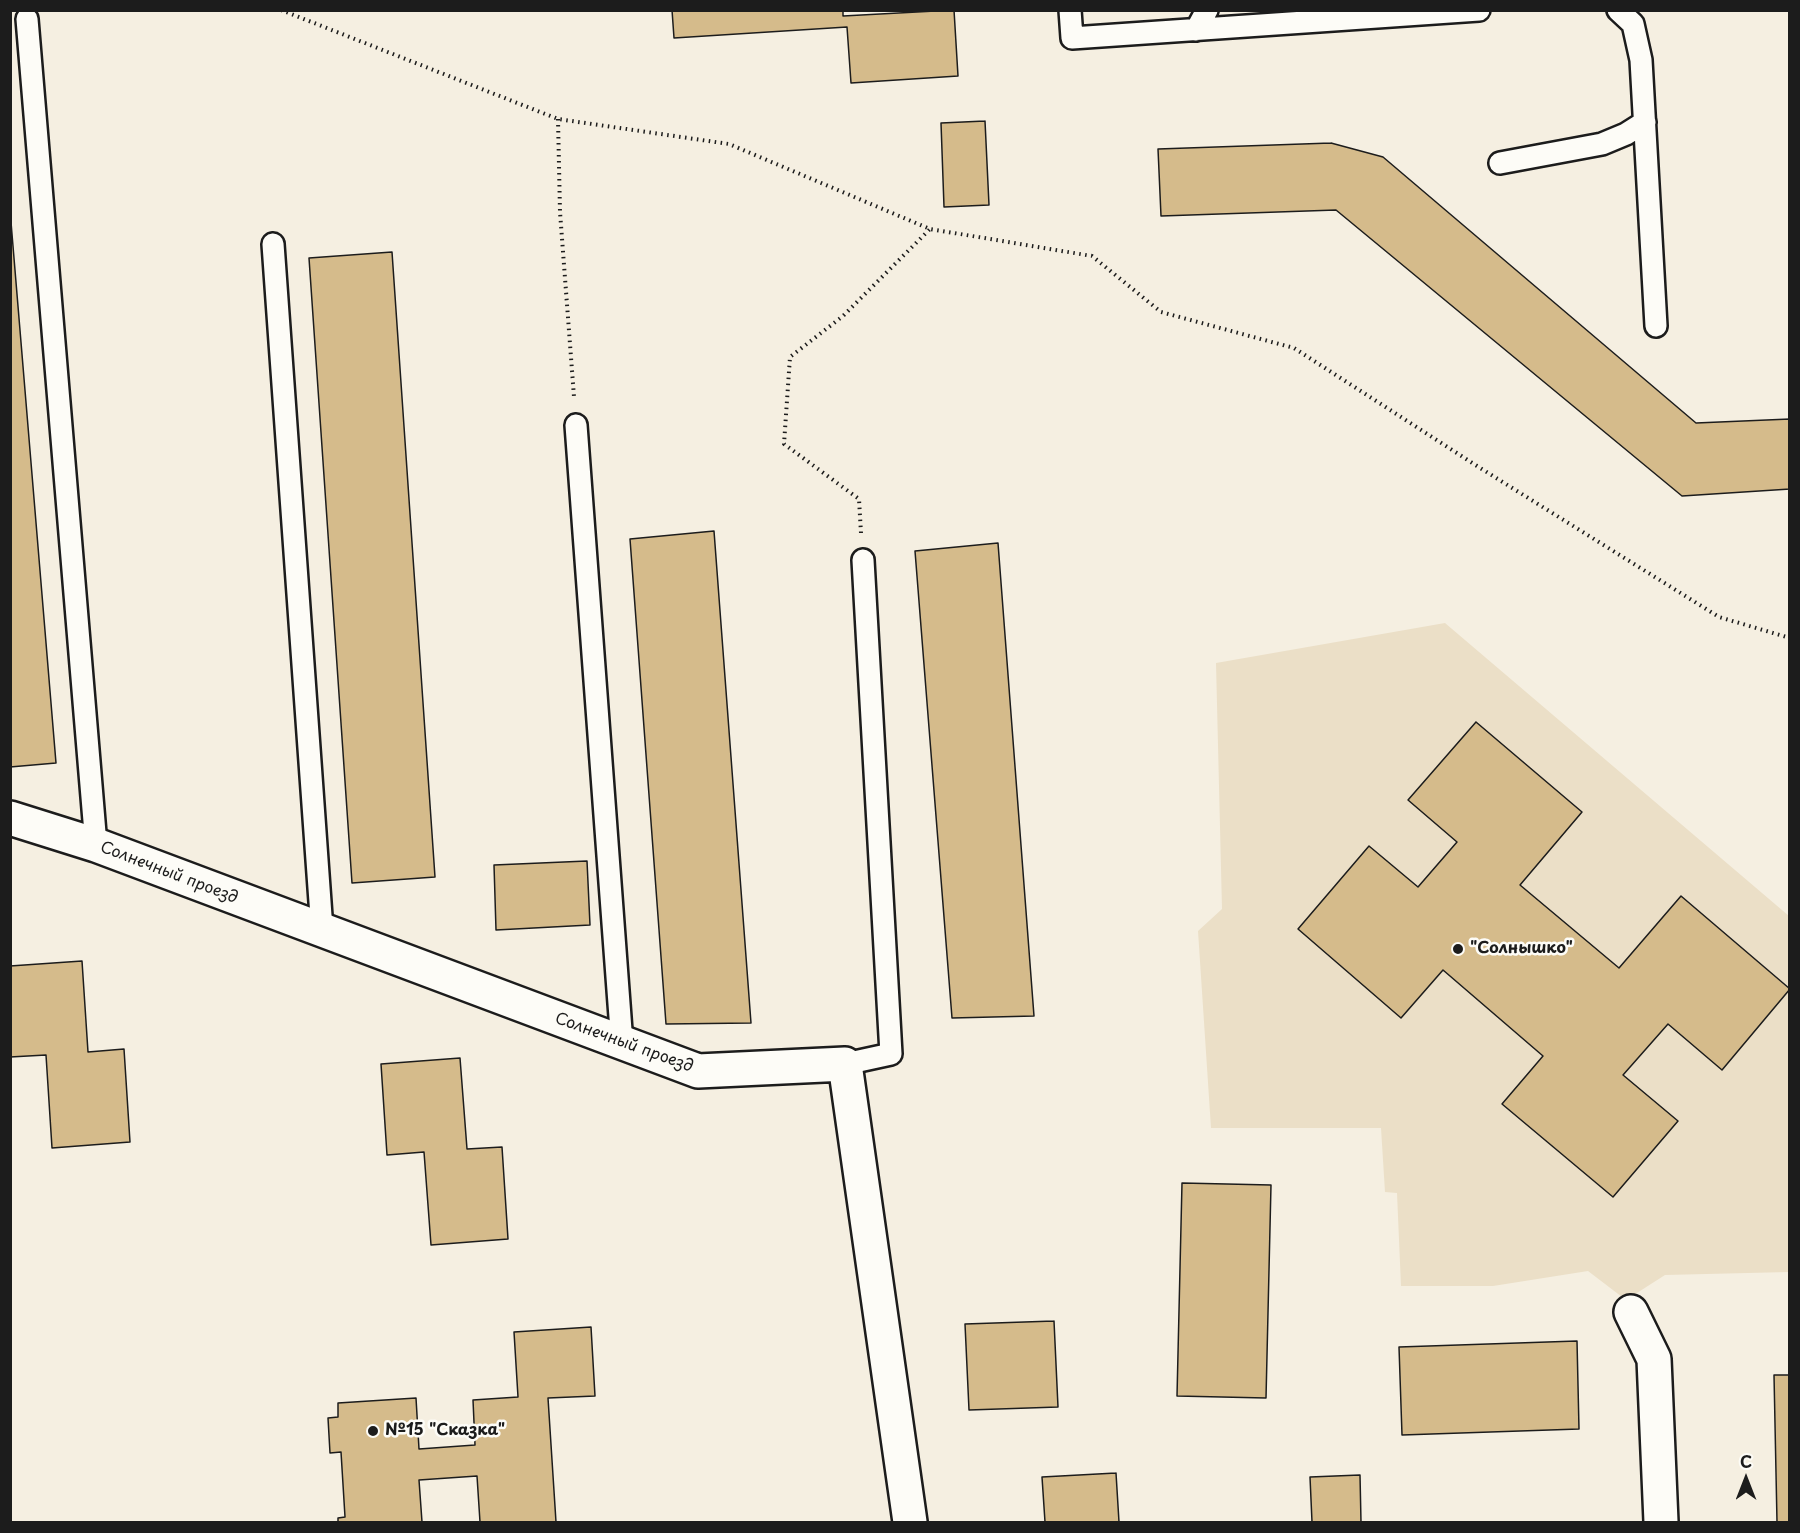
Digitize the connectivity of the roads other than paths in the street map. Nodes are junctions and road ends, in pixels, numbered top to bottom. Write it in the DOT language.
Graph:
graph roads {
  1 [pos="1070,10"];
  2 [pos="1207,10"];
  3 [pos="1479,10"];
  4 [pos="1618,10"];
  5 [pos="27,19"];
  6 [pos="1196,30"];
  7 [pos="1645,122"];
  8 [pos="1500,163"];
  9 [pos="273,244"];
  10 [pos="1656,326"];
  11 [pos="576,425"];
  12 [pos="863,560"];
  13 [pos="10,818"];
  14 [pos="96,845"];
  15 [pos="322,930"];
  16 [pos="622,1044"];
  17 [pos="845,1064"];
  18 [pos="1631,1312"];
  19 [pos="910,1522"];
  20 [pos="1661,1522"];
  1 -- 6 [label="lane"];
  2 -- 6 [label="lane"];
  3 -- 6 [label="lane"];
  4 -- 7 [label="lane"];
  5 -- 14 [label="lane"];
  7 -- 8 [label="lane"];
  7 -- 10 [label="lane"];
  9 -- 15 [label="lane"];
  11 -- 16 [label="lane"];
  12 -- 17 [label="lane"];
  13 -- 14 [label="street, Солнечный проезд"];
  14 -- 15 [label="street, Солнечный проезд"];
  15 -- 16 [label="street, Солнечный проезд"];
  16 -- 17 [label="street, Солнечный проезд"];
  17 -- 19 [label="street"];
  18 -- 20 [label="street"];
}
